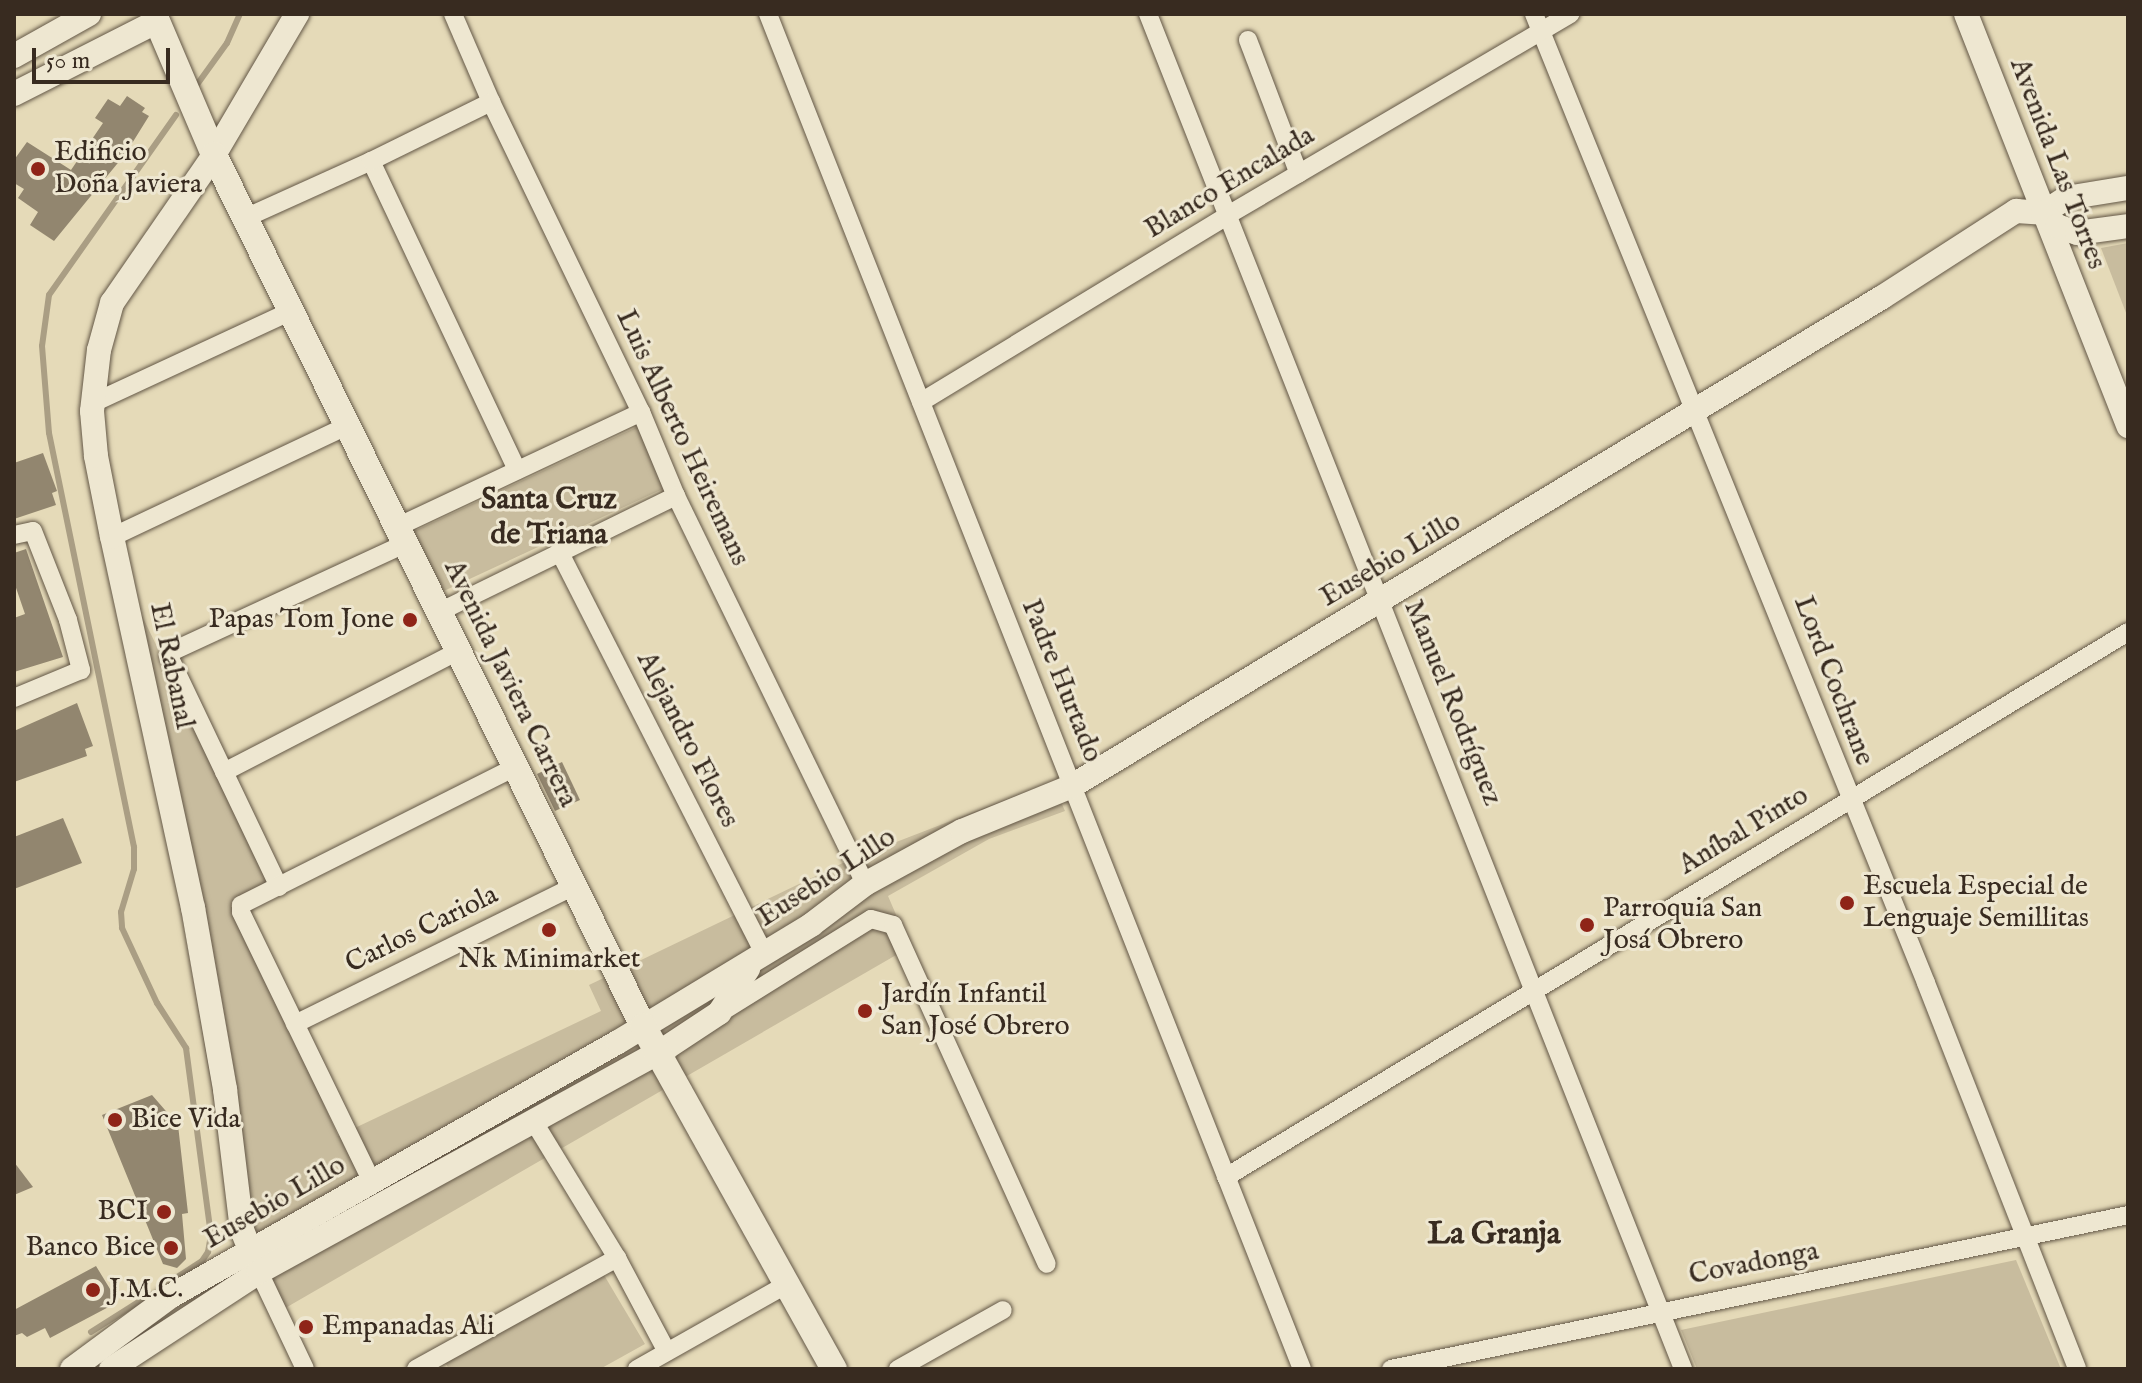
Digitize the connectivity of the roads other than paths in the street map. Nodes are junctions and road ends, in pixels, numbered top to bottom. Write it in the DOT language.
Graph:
graph roads {
  1 [pos="89,14"];
  2 [pos="297,14"];
  3 [pos="453,14"];
  4 [pos="1148,14"];
  5 [pos="1534,14"];
  6 [pos="1570,14"];
  7 [pos="1966,14"];
  8 [pos="770,15"];
  9 [pos="155,18"];
  10 [pos="1541,32"];
  11 [pos="1248,40"];
  12 [pos="14,56"];
  13 [pos="14,94"];
  14 [pos="491,102"];
  15 [pos="214,155"];
  16 [pos="371,161"];
  17 [pos="1299,174"];
  18 [pos="2128,188"];
  19 [pos="2043,213"];
  20 [pos="1228,215"];
  21 [pos="245,218"];
  22 [pos="2128,226"];
  23 [pos="291,311"];
  24 [pos="921,402"];
  25 [pos="93,403"];
  26 [pos="1696,410"];
  27 [pos="641,412"];
  28 [pos="347,426"];
  29 [pos="2128,426"];
  30 [pos="517,470"];
  31 [pos="676,496"];
  32 [pos="14,535"];
  33 [pos="401,535"];
  34 [pos="112,537"];
  35 [pos="559,551"];
  36 [pos="1381,602"];
  37 [pos="439,612"];
  38 [pos="2128,632"];
  39 [pos="458,651"];
  40 [pos="14,698"];
  41 [pos="515,767"];
  42 [pos="224,772"];
  43 [pos="1072,786"];
  44 [pos="1850,799"];
  45 [pos="865,884"];
  46 [pos="574,886"];
  47 [pos="279,887"];
  48 [pos="811,925"];
  49 [pos="822,950"];
  50 [pos="764,954"];
  51 [pos="1536,990"];
  52 [pos="719,1013"];
  53 [pos="295,1024"];
  54 [pos="643,1026"];
  55 [pos="659,1052"];
  56 [pos="534,1122"];
  57 [pos="1226,1177"];
  58 [pos="372,1182"];
  59 [pos="2128,1215"];
  60 [pos="2023,1237"];
  61 [pos="617,1258"];
  62 [pos="254,1262"];
  63 [pos="1047,1264"];
  64 [pos="787,1284"];
  65 [pos="1003,1310"];
  66 [pos="1660,1311"];
  67 [pos="667,1352"];
  68 [pos="439,1363"];
  69 [pos="72,1369"];
  70 [pos="111,1369"];
  71 [pos="305,1369"];
  72 [pos="416,1369"];
  73 [pos="637,1369"];
  74 [pos="834,1369"];
  75 [pos="898,1369"];
  76 [pos="1302,1369"];
  77 [pos="1391,1369"];
  78 [pos="1683,1369"];
  79 [pos="2077,1369"];
  1 -- 12 [label="street"];
  2 -- 15 [label="street, El Rabanal"];
  3 -- 14 [label="street, Luis Alberto Heiremans"];
  4 -- 20 [label="street, Manuel Rodríguez"];
  5 -- 10 [label="street, Lord Cochrane"];
  6 -- 10 [label="street, Blanco Encalada"];
  7 -- 19 [label="street, Avenida Las Torres"];
  8 -- 24 [label="street, Padre Hurtado"];
  9 -- 13 [label="street"];
  9 -- 15 [label="main road, Avenida Javiera Carrera"];
  10 -- 17 [label="street, Blanco Encalada"];
  10 -- 26 [label="street, Lord Cochrane"];
  11 -- 17 [label="street"];
  14 -- 16 [label="street"];
  14 -- 27 [label="street, Luis Alberto Heiremans"];
  15 -- 21 [label="main road, Avenida Javiera Carrera"];
  15 -- 25 [label="street, El Rabanal"];
  16 -- 21 [label="street"];
  16 -- 30 [label="street"];
  17 -- 20 [label="street, Blanco Encalada"];
  18 -- 19 [label="street, Eusebio Lillo"];
  19 -- 22 [label="street"];
  19 -- 26 [label="street, Eusebio Lillo"];
  19 -- 29 [label="street, Avenida Las Torres"];
  20 -- 24 [label="street, Blanco Encalada"];
  20 -- 36 [label="street, Manuel Rodríguez"];
  21 -- 23 [label="main road, Avenida Javiera Carrera"];
  23 -- 25 [label="street"];
  23 -- 28 [label="main road, Avenida Javiera Carrera"];
  24 -- 43 [label="street, Padre Hurtado"];
  25 -- 34 [label="street, El Rabanal"];
  26 -- 36 [label="street, Eusebio Lillo"];
  26 -- 44 [label="street, Lord Cochrane"];
  27 -- 30 [label="street"];
  27 -- 31 [label="street, Luis Alberto Heiremans"];
  28 -- 33 [label="main road, Avenida Javiera Carrera"];
  28 -- 34 [label="street"];
  30 -- 33 [label="street"];
  31 -- 35 [label="street"];
  31 -- 45 [label="street, Luis Alberto Heiremans"];
  32 -- 40 [label="street"];
  33 -- 37 [label="main road, Avenida Javiera Carrera"];
  33 -- 42 [label="street"];
  34 -- 62 [label="street, El Rabanal"];
  35 -- 37 [label="street"];
  35 -- 50 [label="street, Alejandro Flores"];
  36 -- 43 [label="street, Eusebio Lillo"];
  36 -- 51 [label="street, Manuel Rodríguez"];
  37 -- 39 [label="main road, Avenida Javiera Carrera"];
  38 -- 44 [label="street, Aníbal Pinto"];
  39 -- 41 [label="main road, Avenida Javiera Carrera"];
  39 -- 42 [label="street"];
  41 -- 46 [label="main road, Avenida Javiera Carrera"];
  41 -- 47 [label="street"];
  42 -- 47 [label="street"];
  43 -- 45 [label="street, Eusebio Lillo"];
  43 -- 57 [label="street, Padre Hurtado"];
  44 -- 51 [label="street, Aníbal Pinto"];
  44 -- 60 [label="street, Lord Cochrane"];
  45 -- 48 [label="street, Eusebio Lillo"];
  46 -- 53 [label="street, Carlos Cariola"];
  46 -- 54 [label="main road, Avenida Javiera Carrera"];
  47 -- 53 [label="street"];
  48 -- 49 [label="street"];
  48 -- 50 [label="street, Eusebio Lillo"];
  49 -- 52 [label="street, Eusebio Lillo"];
  49 -- 63 [label="street"];
  50 -- 52 [label="street, Eusebio Lillo"];
  50 -- 54 [label="street, Eusebio Lillo"];
  51 -- 57 [label="street, Aníbal Pinto"];
  51 -- 66 [label="street, Manuel Rodríguez"];
  52 -- 55 [label="street, Eusebio Lillo"];
  53 -- 58 [label="street"];
  54 -- 55 [label="main road, Avenida Javiera Carrera"];
  54 -- 58 [label="street, Eusebio Lillo"];
  55 -- 56 [label="street, Eusebio Lillo"];
  55 -- 64 [label="main road, Avenida Javiera Carrera"];
  56 -- 61 [label="street"];
  56 -- 62 [label="street, Eusebio Lillo"];
  57 -- 76 [label="street, Padre Hurtado"];
  58 -- 62 [label="street, Eusebio Lillo"];
  59 -- 60 [label="street, Covadonga"];
  60 -- 66 [label="street, Covadonga"];
  60 -- 79 [label="street, Lord Cochrane"];
  61 -- 67 [label="street"];
  61 -- 68 [label="street"];
  62 -- 69 [label="street, Eusebio Lillo"];
  62 -- 70 [label="street, Eusebio Lillo"];
  62 -- 71 [label="street, El Rabanal"];
  64 -- 67 [label="street"];
  64 -- 74 [label="main road, Avenida Javiera Carrera"];
  65 -- 75 [label="street"];
  66 -- 77 [label="street, Covadonga"];
  66 -- 78 [label="street, Manuel Rodríguez"];
  67 -- 73 [label="street"];
  68 -- 72 [label="street"];
}
